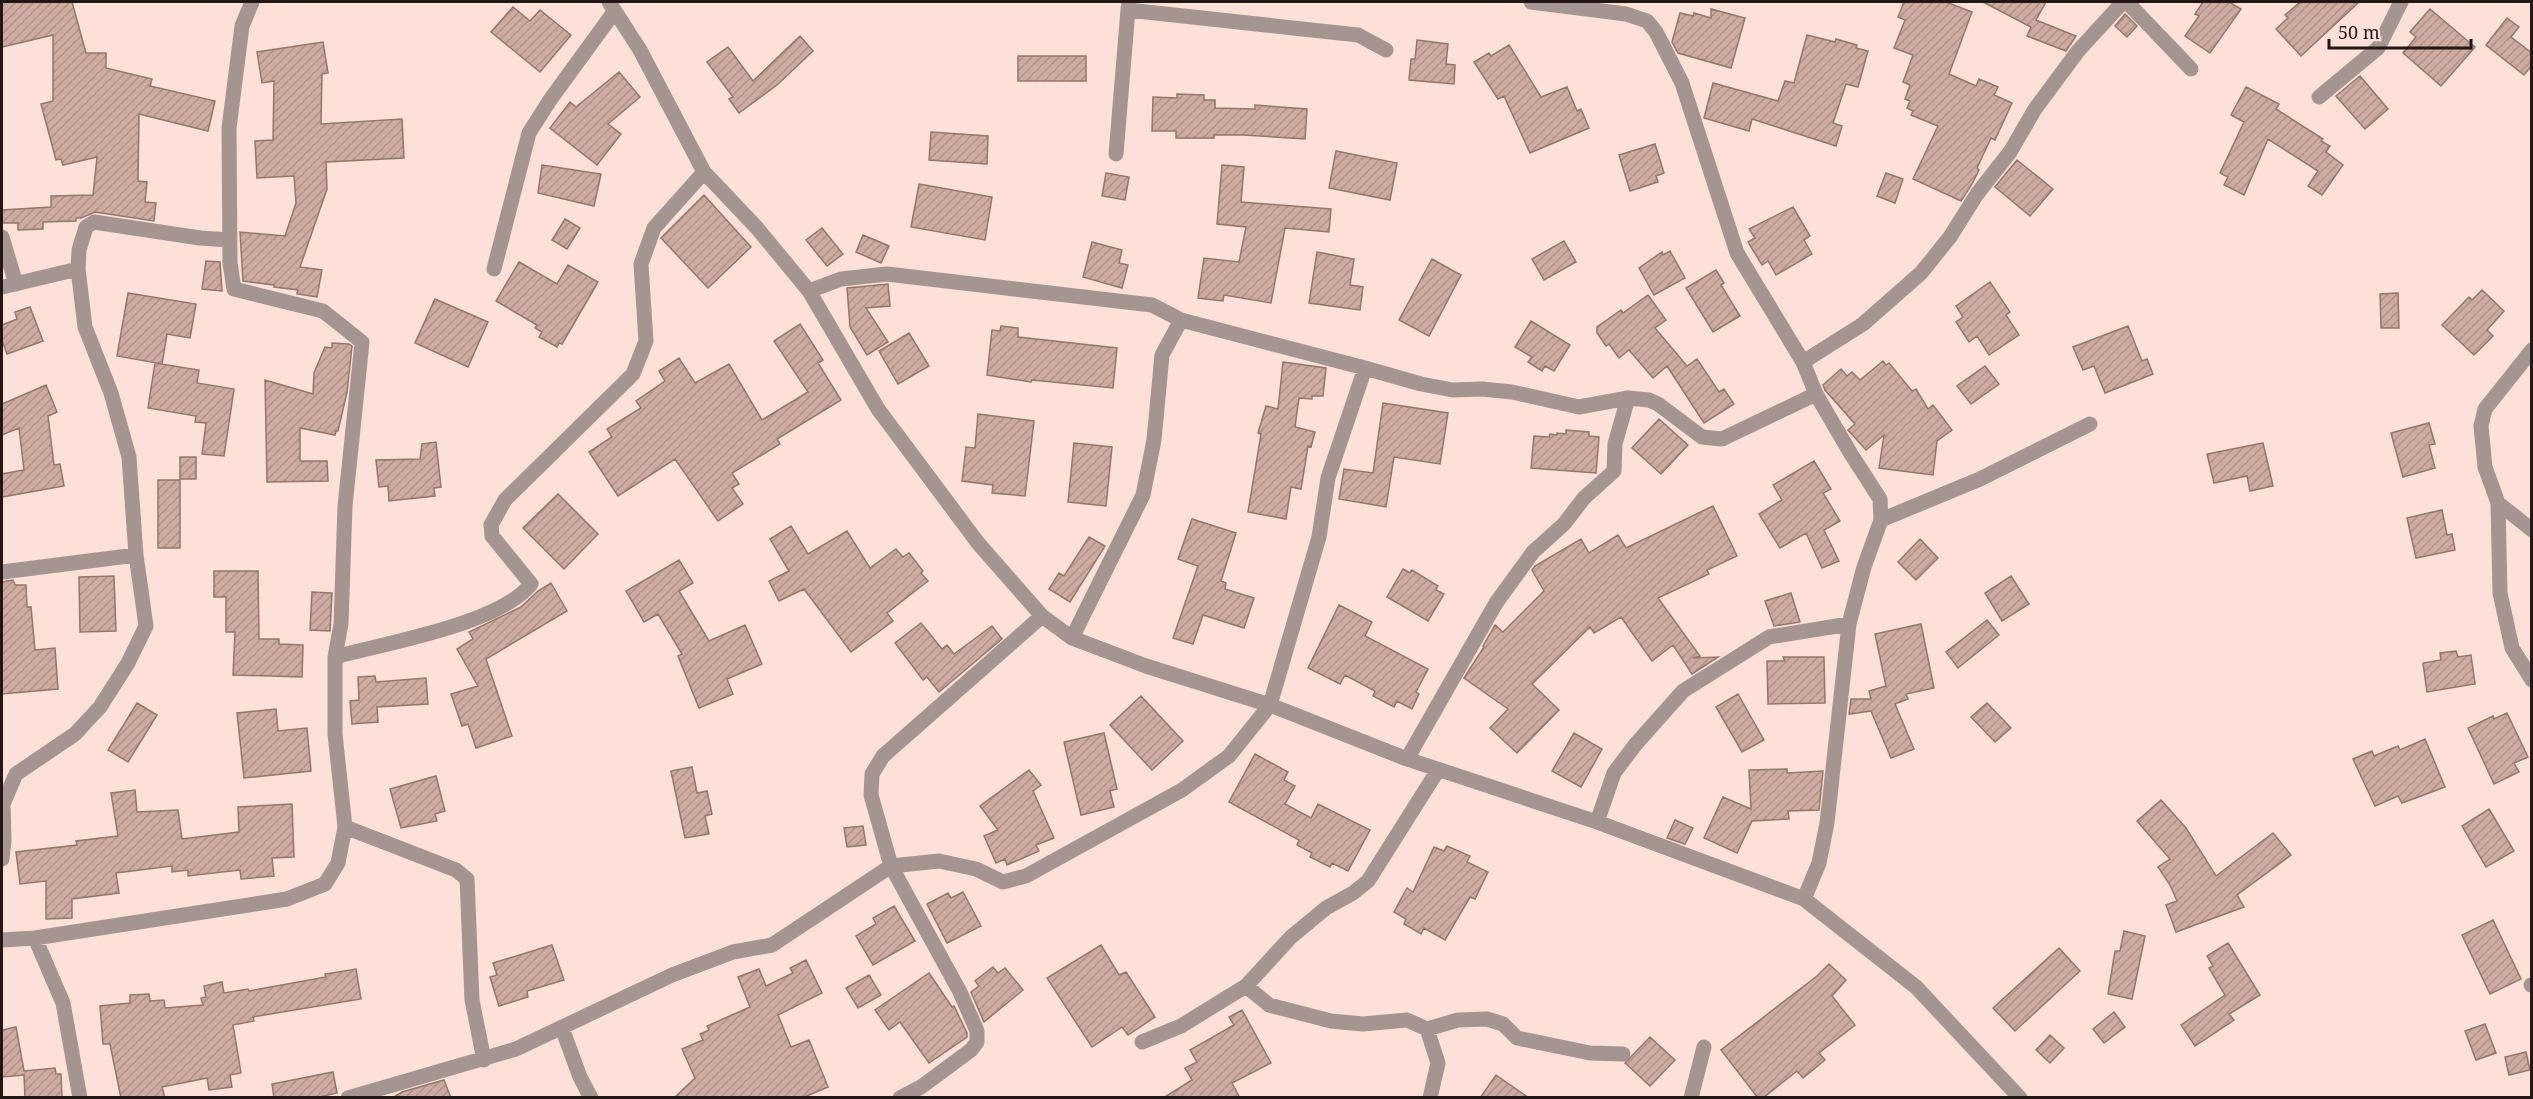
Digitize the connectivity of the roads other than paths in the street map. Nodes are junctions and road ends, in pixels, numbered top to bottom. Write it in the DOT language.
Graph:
graph roads {
  1 [pos="252,2"];
  2 [pos="1531,2"];
  3 [pos="2125,2"];
  4 [pos="2401,2"];
  5 [pos="1129,6"];
  6 [pos="612,7"];
  7 [pos="1386,50"];
  8 [pos="2191,69"];
  9 [pos="2319,97"];
  10 [pos="1116,154"];
  11 [pos="704,172"];
  12 [pos="2,237"];
  13 [pos="230,240"];
  14 [pos="78,269"];
  15 [pos="494,269"];
  16 [pos="9,285"];
  17 [pos="809,291"];
  18 [pos="1181,320"];
  19 [pos="2532,350"];
  20 [pos="1803,362"];
  21 [pos="1365,368"];
  22 [pos="1816,394"];
  23 [pos="1628,398"];
  24 [pos="2090,424"];
  25 [pos="2498,503"];
  26 [pos="1881,520"];
  27 [pos="2532,530"];
  28 [pos="136,555"];
  29 [pos="2,572"];
  30 [pos="1042,616"];
  31 [pos="1849,624"];
  32 [pos="1072,638"];
  33 [pos="335,657"];
  34 [pos="2532,680"];
  35 [pos="1270,705"];
  36 [pos="1407,759"];
  37 [pos="1438,770"];
  38 [pos="1597,822"];
  39 [pos="345,827"];
  40 [pos="2,859"];
  41 [pos="891,866"];
  42 [pos="1804,899"];
  43 [pos="35,938"];
  44 [pos="2,940"];
  45 [pos="1246,986"];
  46 [pos="562,1028"];
  47 [pos="1427,1029"];
  48 [pos="1142,1042"];
  49 [pos="1704,1047"];
  50 [pos="1623,1054"];
  51 [pos="484,1060"];
  52 [pos="80,1098"];
  53 [pos="348,1098"];
  54 [pos="591,1098"];
  55 [pos="900,1098"];
  56 [pos="1430,1098"];
  57 [pos="1691,1098"];
  58 [pos="2020,1098"];
  1 -- 13 [label="street"];
  2 -- 20 [label="street"];
  3 -- 8 [label="street"];
  3 -- 20 [label="street"];
  4 -- 9 [label="street"];
  5 -- 7 [label="street"];
  5 -- 10 [label="street"];
  6 -- 11 [label="street"];
  6 -- 15 [label="street"];
  11 -- 17 [label="street"];
  11 -- 33 [label="street"];
  12 -- 16 [label="street"];
  13 -- 14 [label="street"];
  13 -- 33 [label="street"];
  14 -- 16 [label="street"];
  14 -- 28 [label="street"];
  17 -- 18 [label="street"];
  17 -- 30 [label="street"];
  18 -- 21 [label="street"];
  18 -- 32 [label="street"];
  19 -- 25 [label="street"];
  20 -- 22 [label="street"];
  21 -- 23 [label="street"];
  21 -- 35 [label="street"];
  22 -- 23 [label="street"];
  22 -- 26 [label="street"];
  23 -- 36 [label="street"];
  24 -- 26 [label="street"];
  25 -- 27 [label="street"];
  25 -- 34 [label="street"];
  26 -- 31 [label="street"];
  28 -- 29 [label="street"];
  28 -- 40 [label="street"];
  30 -- 32 [label="street"];
  30 -- 41 [label="street"];
  31 -- 38 [label="street"];
  31 -- 42 [label="street"];
  32 -- 35 [label="street"];
  33 -- 39 [label="street"];
  35 -- 36 [label="street"];
  35 -- 41 [label="street"];
  36 -- 37 [label="street"];
  37 -- 38 [label="street"];
  37 -- 45 [label="street"];
  38 -- 42 [label="street"];
  39 -- 43 [label="street"];
  39 -- 51 [label="street"];
  41 -- 46 [label="street"];
  41 -- 55 [label="street"];
  42 -- 58 [label="street"];
  43 -- 44 [label="street"];
  43 -- 52 [label="street"];
  45 -- 47 [label="street"];
  45 -- 48 [label="street"];
  46 -- 51 [label="street"];
  46 -- 54 [label="street"];
  47 -- 50 [label="street"];
  47 -- 56 [label="street"];
  49 -- 57 [label="street"];
  51 -- 53 [label="street"];
}
